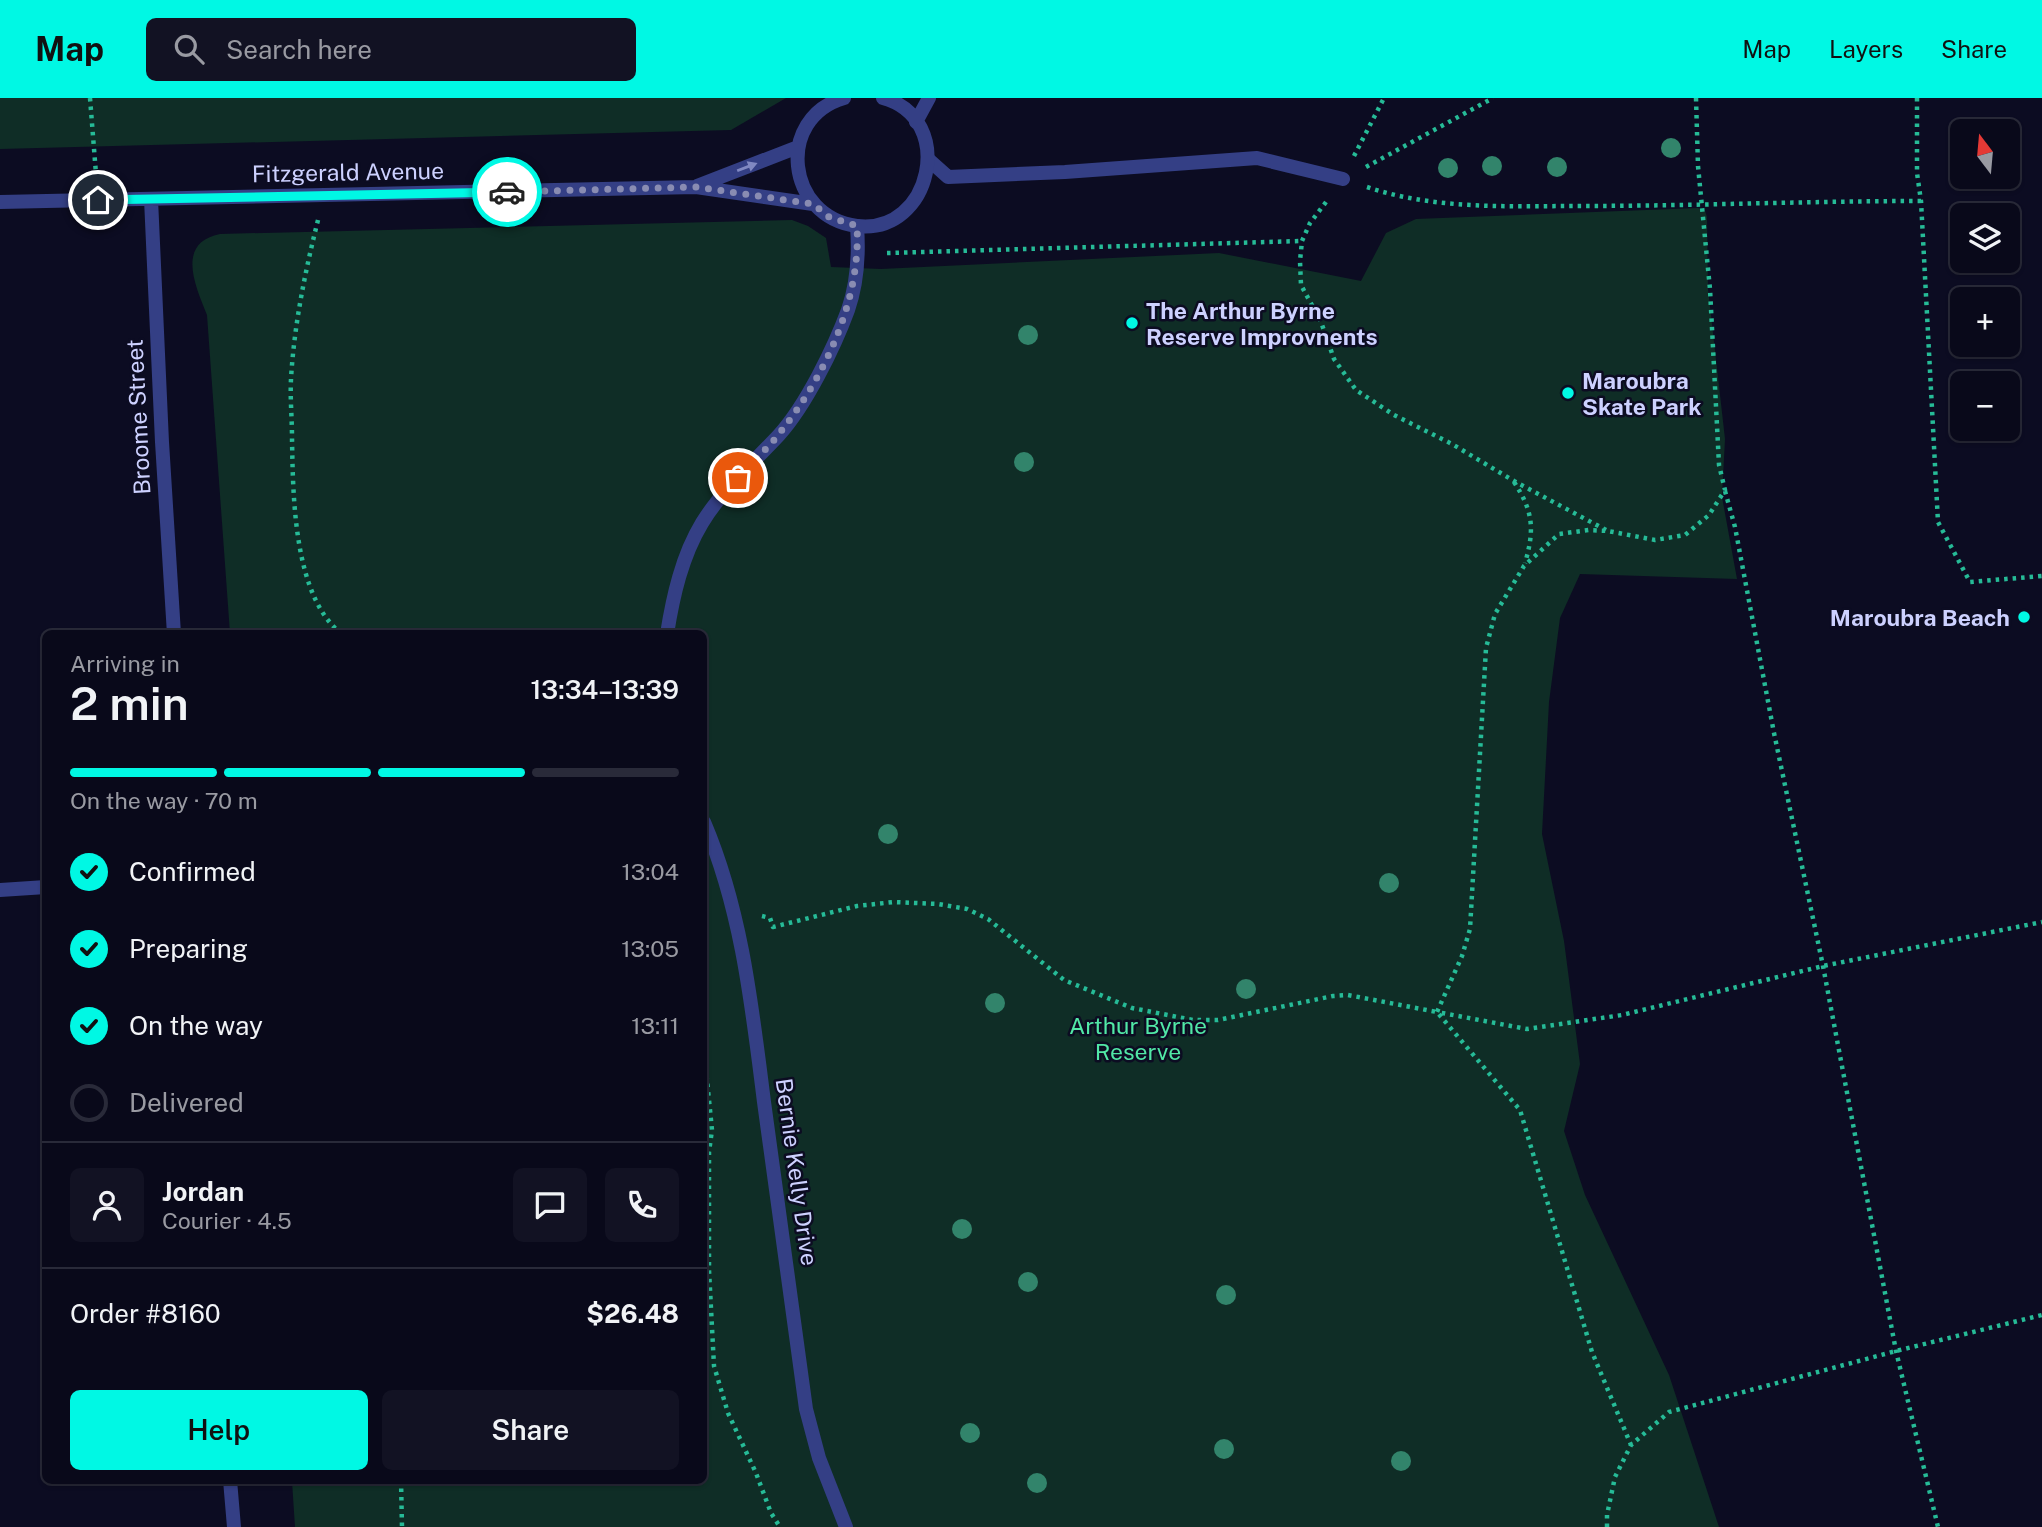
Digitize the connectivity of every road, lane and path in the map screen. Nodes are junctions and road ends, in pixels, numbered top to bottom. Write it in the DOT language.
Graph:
graph roads {
  1 [pos="90,98"];
  2 [pos="844,98"];
  3 [pos="883,98"];
  4 [pos="929,98"];
  5 [pos="1384,98"];
  6 [pos="1493,98"];
  7 [pos="1696,98"];
  8 [pos="1917,98"];
  9 [pos="916,122"];
  10 [pos="798,147"];
  11 [pos="929,160"];
  12 [pos="1343,179"];
  13 [pos="696,187"];
  14 [pos="325,196"];
  15 [pos="151,199"];
  16 [pos="98,200"];
  17 [pos="1922,201"];
  18 [pos="0,202"];
  19 [pos="813,204"];
  20 [pos="1702,206"];
  21 [pos="857,226"];
  22 [pos="1303,241"];
  23 [pos="878,254"];
  24 [pos="1514,481"];
  25 [pos="1725,491"];
  26 [pos="1608,531"];
  27 [pos="1524,566"];
  28 [pos="2042,576"];
  29 [pos="174,630"];
  30 [pos="337,630"];
  31 [pos="668,630"];
  32 [pos="707,830"];
  33 [pos="42,887"];
  34 [pos="0,890"];
  35 [pos="736,918"];
  36 [pos="2042,922"];
  37 [pos="1823,966"];
  38 [pos="1437,1012"];
  39 [pos="707,1080"];
  40 [pos="2042,1315"];
  41 [pos="1896,1351"];
  42 [pos="1631,1445"];
  43 [pos="230,1484"];
  44 [pos="401,1484"];
  45 [pos="233,1527"];
  46 [pos="402,1527"];
  47 [pos="780,1527"];
  48 [pos="846,1527"];
  49 [pos="1607,1527"];
  50 [pos="1938,1527"];
  1 -- 16 [label="path"];
  2 -- 10 [label="street"];
  3 -- 9 [label="street"];
  4 -- 9 [label="street"];
  5 -- 12 [label="path"];
  6 -- 12 [label="path"];
  7 -- 20 [label="path"];
  8 -- 17 [label="path"];
  9 -- 11 [label="street"];
  13 -- 10 [label="street, Fitzgerald Avenue, one-way"];
  10 -- 19 [label="street"];
  11 -- 12 [label="street"];
  11 -- 21 [label="street"];
  12 -- 20 [label="path"];
  12 -- 22 [label="path"];
  13 -- 14 [label="street, Fitzgerald Avenue"];
  13 -- 19 [label="street, Fitzgerald Avenue"];
  14 -- 15 [label="street, Fitzgerald Avenue"];
  14 -- 30 [label="path"];
  15 -- 16 [label="street, Fitzgerald Avenue"];
  15 -- 29 [label="street, Broome Street"];
  16 -- 18 [label="street, Fitzgerald Avenue"];
  17 -- 20 [label="path"];
  17 -- 28 [label="path"];
  19 -- 21 [label="street"];
  20 -- 25 [label="path"];
  21 -- 31 [label="street"];
  22 -- 23 [label="path"];
  22 -- 24 [label="path"];
  24 -- 26 [label="path"];
  24 -- 27 [label="path"];
  25 -- 26 [label="path"];
  25 -- 37 [label="path"];
  26 -- 27 [label="path"];
  27 -- 38 [label="path"];
  32 -- 35 [label="street, Bernie Kelly Drive"];
  33 -- 34 [label="street"];
  35 -- 38 [label="path"];
  35 -- 48 [label="street, Bernie Kelly Drive"];
  36 -- 37 [label="path"];
  37 -- 38 [label="path"];
  37 -- 41 [label="path"];
  38 -- 42 [label="path"];
  39 -- 47 [label="path"];
  40 -- 41 [label="path"];
  41 -- 42 [label="path"];
  41 -- 50 [label="path"];
  42 -- 49 [label="path"];
  43 -- 45 [label="street"];
  44 -- 46 [label="path"];
}
